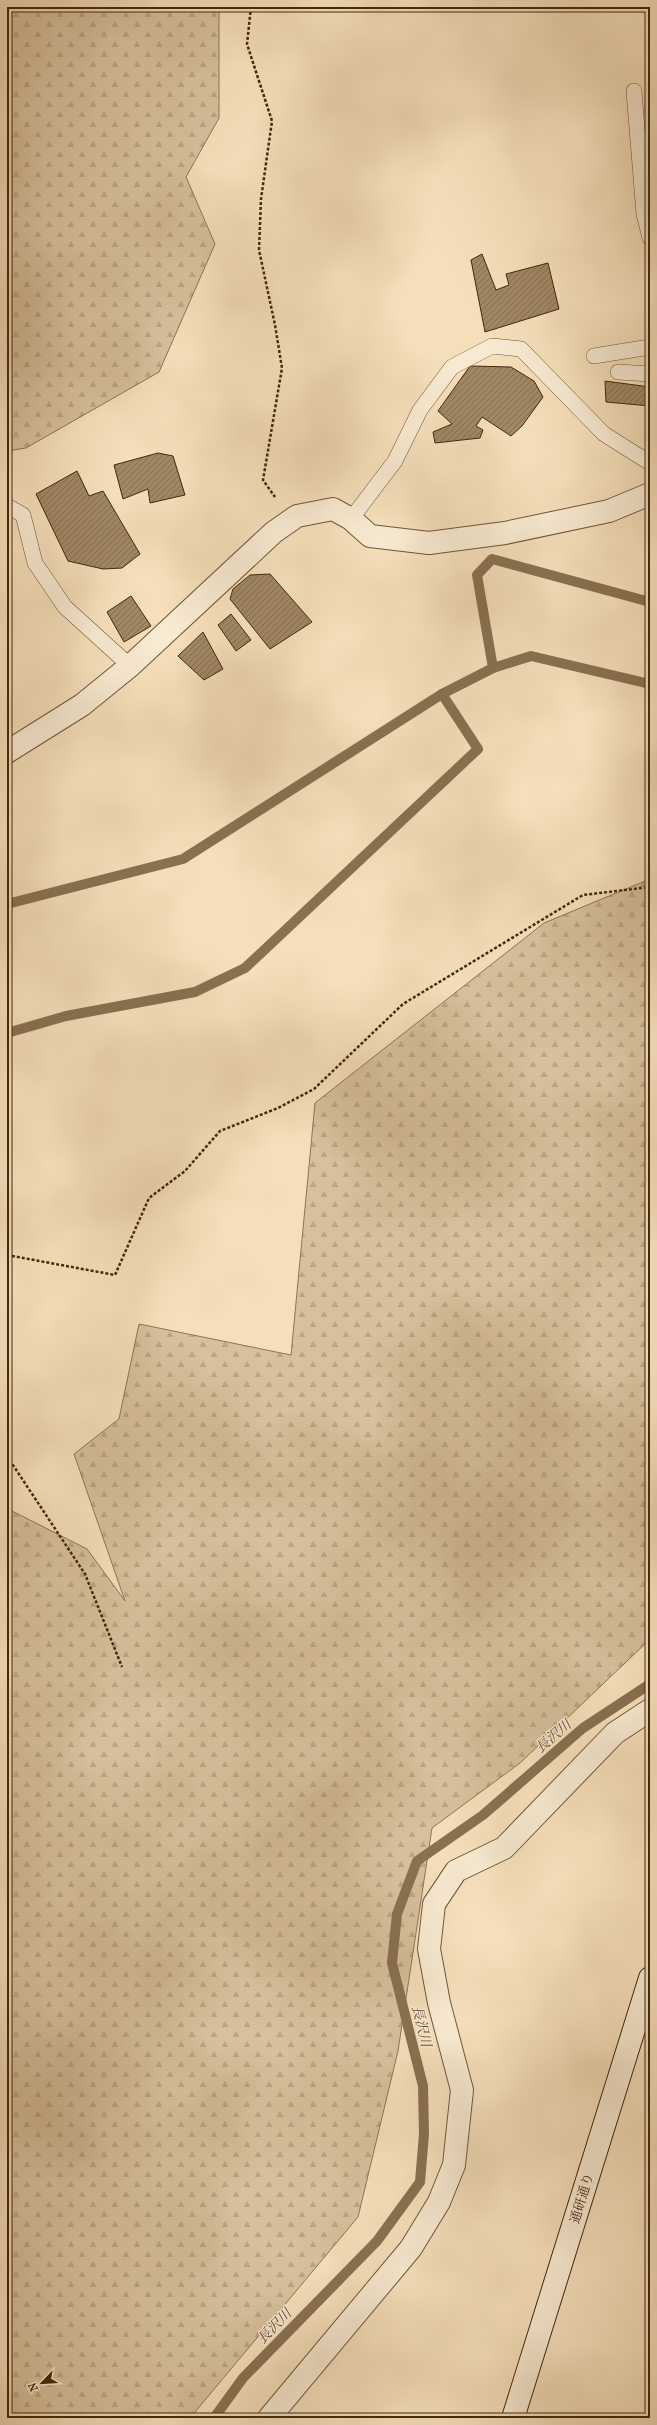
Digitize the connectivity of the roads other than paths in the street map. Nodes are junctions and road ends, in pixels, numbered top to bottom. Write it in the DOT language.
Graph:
graph roads {
  1 [pos="634,91"];
  2 [pos="650,238"];
  3 [pos="650,347"];
  4 [pos="594,356"];
  5 [pos="618,372"];
  6 [pos="650,374"];
  7 [pos="650,463"];
  8 [pos="650,494"];
  9 [pos="7,506"];
  10 [pos="351,519"];
  11 [pos="130,666"];
  12 [pos="7,752"];
  13 [pos="650,1710"];
  14 [pos="650,1978"];
  15 [pos="269,2418"];
  16 [pos="513,2418"];
  1 -- 2 [label="lane"];
  3 -- 4 [label="lane"];
  5 -- 6 [label="lane"];
  7 -- 10 [label="lane"];
  8 -- 10 [label="street"];
  9 -- 11 [label="lane"];
  10 -- 11 [label="street"];
  11 -- 12 [label="street"];
  13 -- 15 [label="street"];
  14 -- 16 [label="street, 通研通り"];
}
